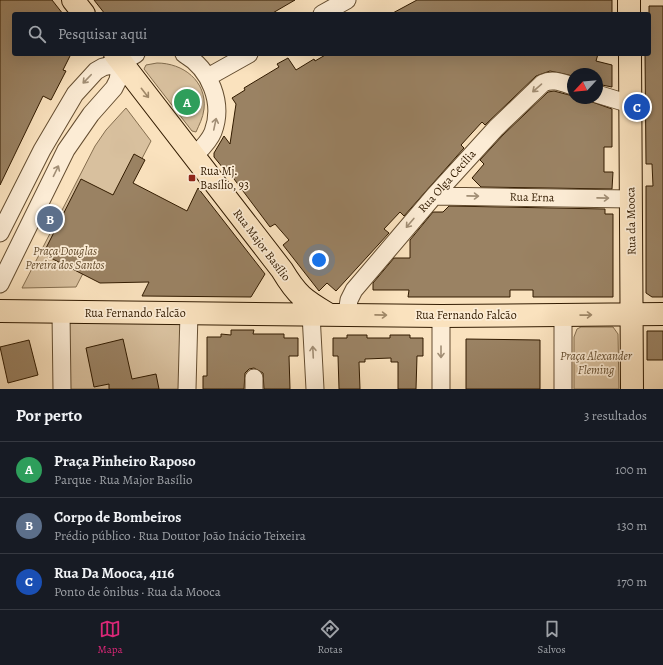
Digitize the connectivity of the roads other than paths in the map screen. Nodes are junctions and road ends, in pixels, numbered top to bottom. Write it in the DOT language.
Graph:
graph roads {
  1 [pos="73,0"];
  2 [pos="347,0"];
  3 [pos="629,0"];
  4 [pos="82,12"];
  5 [pos="326,12"];
  6 [pos="629,12"];
  7 [pos="187,56"];
  8 [pos="245,56"];
  9 [pos="630,56"];
  10 [pos="124,57"];
  11 [pos="208,77"];
  12 [pos="567,85"];
  13 [pos="603,96"];
  14 [pos="630,104"];
  15 [pos="194,156"];
  16 [pos="19,196"];
  17 [pos="434,196"];
  18 [pos="631,199"];
  19 [pos="39,206"];
  20 [pos="1,230"];
  21 [pos="24,235"];
  22 [pos="282,270"];
  23 [pos="0,284"];
  24 [pos="0,311"];
  25 [pos="61,313"];
  26 [pos="188,313"];
  27 [pos="269,313"];
  28 [pos="329,314"];
  29 [pos="663,314"];
  30 [pos="563,315"];
  31 [pos="632,315"];
  32 [pos="441,316"];
  33 [pos="62,389"];
  34 [pos="187,389"];
  35 [pos="315,389"];
  36 [pos="441,389"];
  37 [pos="563,389"];
  38 [pos="632,389"];
  1 -- 4 [label="main road"];
  2 -- 5 [label="street"];
  3 -- 6 [label="main road"];
  7 -- 11 [label="street"];
  8 -- 11 [label="street"];
  9 -- 14 [label="main road, Rua da Mooca"];
  10 -- 15 [label="main road, Rua Major Basílio, one-way"];
  10 -- 16 [label="street, one-way"];
  19 -- 10 [label="street, one-way"];
  15 -- 11 [label="street, one-way"];
  12 -- 17 [label="street, Rua Olga Cecília, one-way"];
  13 -- 14 [label="street"];
  14 -- 18 [label="main road, Rua da Mooca"];
  15 -- 22 [label="main road, Rua Major Basílio"];
  16 -- 19 [label="street"];
  16 -- 20 [label="street"];
  17 -- 18 [label="street, Rua Erna, one-way"];
  17 -- 28 [label="street, Rua Olga Cecília, one-way"];
  18 -- 31 [label="main road, Rua da Mooca"];
  19 -- 21 [label="street"];
  20 -- 21 [label="street"];
  21 -- 23 [label="street"];
  22 -- 27 [label="main road"];
  22 -- 28 [label="main road, Rua Major Basílio"];
  24 -- 25 [label="main road, Rua Fernando Falcão"];
  25 -- 26 [label="main road, Rua Fernando Falcão"];
  25 -- 33 [label="street"];
  26 -- 27 [label="main road, Rua Fernando Falcão"];
  26 -- 34 [label="street"];
  27 -- 28 [label="main road, Rua Fernando Falcão"];
  28 -- 32 [label="main road, Rua Fernando Falcão, one-way"];
  35 -- 28 [label="street, Rua Olga Cecília, one-way"];
  29 -- 31 [label="main road, Rua Fernando Falcão"];
  30 -- 31 [label="main road, Rua Fernando Falcão, one-way"];
  30 -- 32 [label="main road, Rua Fernando Falcão"];
  30 -- 37 [label="street"];
  31 -- 38 [label="main road, Rua da Mooca"];
  32 -- 36 [label="street, one-way"];
}
